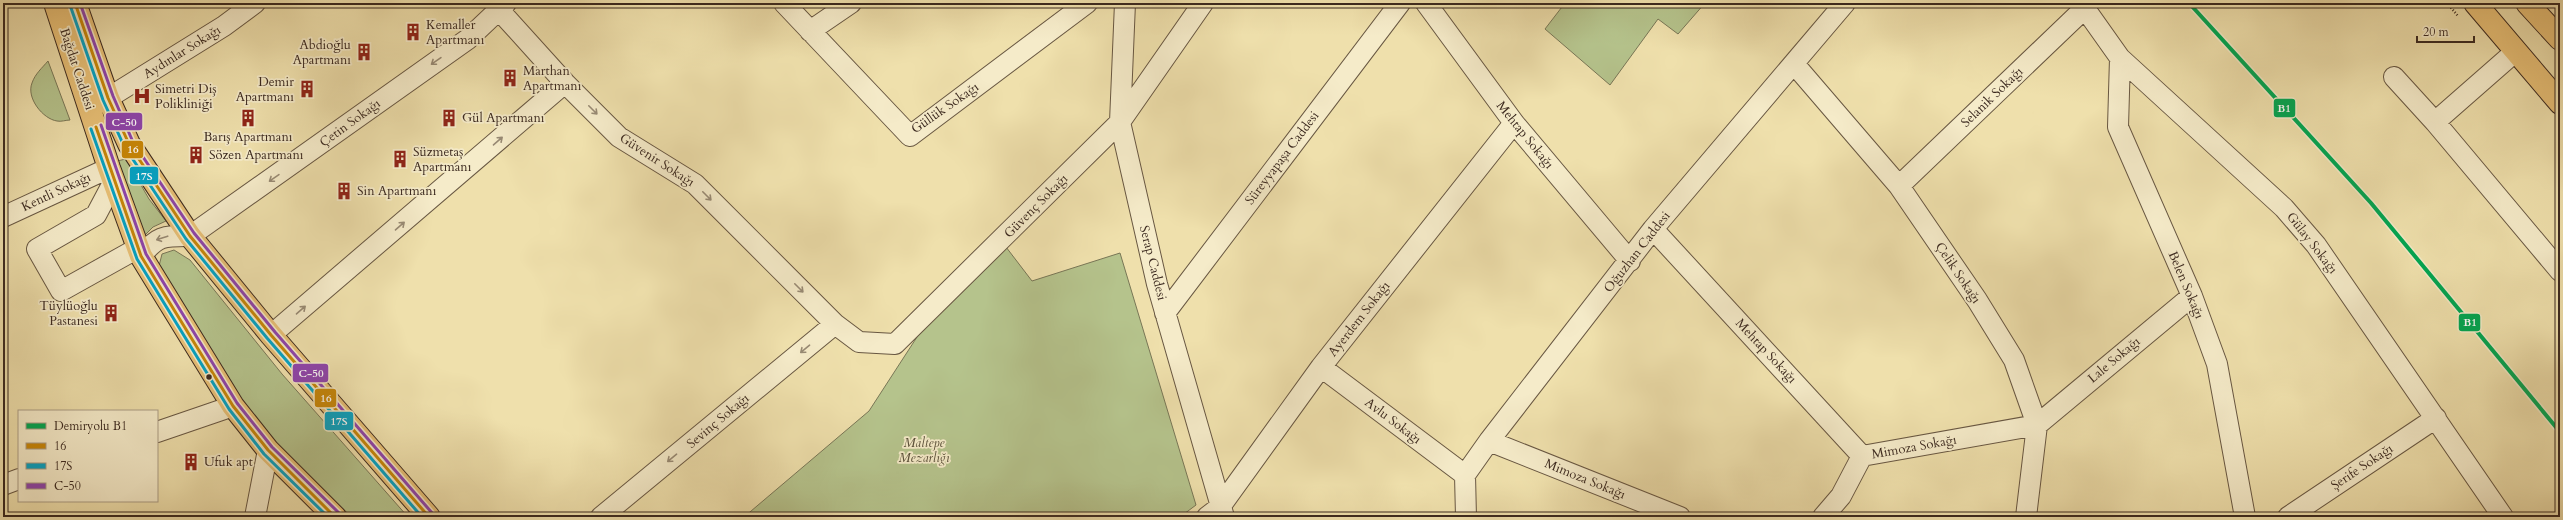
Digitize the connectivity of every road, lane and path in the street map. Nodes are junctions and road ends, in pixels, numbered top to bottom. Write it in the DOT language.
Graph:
graph roads {
  1 [pos="56,3"];
  2 [pos="75,3"];
  3 [pos="255,3"];
  4 [pos="784,3"];
  5 [pos="850,3"];
  6 [pos="1088,3"];
  7 [pos="1124,3"];
  8 [pos="1202,3"];
  9 [pos="1400,3"];
  10 [pos="1426,3"];
  11 [pos="1845,3"];
  12 [pos="2475,3"];
  13 [pos="2528,3"];
  14 [pos="2083,5"];
  15 [pos="502,6"];
  16 [pos="810,31"];
  17 [pos="2560,39"];
  18 [pos="2516,51"];
  19 [pos="2120,58"];
  20 [pos="1795,65"];
  21 [pos="2394,77"];
  22 [pos="565,83"];
  23 [pos="108,98"];
  24 [pos="2560,103"];
  25 [pos="2560,114"];
  26 [pos="1120,122"];
  27 [pos="2435,122"];
  28 [pos="1514,123"];
  29 [pos="112,174"];
  30 [pos="1899,186"];
  31 [pos="3,217"];
  32 [pos="1653,229"];
  33 [pos="190,236"];
  34 [pos="140,252"];
  35 [pos="1630,261"];
  36 [pos="2560,271"];
  37 [pos="2192,296"];
  38 [pos="1165,313"];
  39 [pos="835,324"];
  40 [pos="271,335"];
  41 [pos="1321,367"];
  42 [pos="232,406"];
  43 [pos="2436,418"];
  44 [pos="2037,424"];
  45 [pos="158,432"];
  46 [pos="1490,441"];
  47 [pos="268,450"];
  48 [pos="1862,456"];
  49 [pos="1465,475"];
  50 [pos="18,479"];
  51 [pos="3,485"];
  52 [pos="1217,514"];
  53 [pos="255,517"];
  54 [pos="335,517"];
  55 [pos="429,517"];
  56 [pos="601,517"];
  57 [pos="1466,517"];
  58 [pos="1680,517"];
  59 [pos="1823,517"];
  60 [pos="2026,517"];
  61 [pos="2245,517"];
  62 [pos="2288,517"];
  63 [pos="2503,517"];
  1 -- 29 [label="main road, Bağdat Caddesi"];
  2 -- 23 [label="main road, Bağdat Caddesi"];
  3 -- 23 [label="street, Aydınlar Sokağı"];
  4 -- 16 [label="street, Güllük Sokağı"];
  5 -- 16 [label="street"];
  6 -- 16 [label="street, Güllük Sokağı"];
  7 -- 26 [label="street, Serap Caddesi"];
  8 -- 26 [label="street, Güvenç Sokağı"];
  9 -- 38 [label="street, Süreyyapaşa Caddesi"];
  10 -- 28 [label="street, Mehtap Sokağı"];
  11 -- 20 [label="street, Oğuzhan Caddesi"];
  12 -- 18 [label="main road"];
  13 -- 17 [label="main road"];
  14 -- 19 [label="street, Gülay Sokağı"];
  14 -- 30 [label="street, Selanik Sokağı"];
  15 -- 22 [label="street, Güvenir Sokağı"];
  15 -- 33 [label="street, Çetin Sokağı, one-way"];
  18 -- 24 [label="main road"];
  18 -- 25 [label="main road"];
  18 -- 27 [label="street"];
  19 -- 37 [label="street, Belen Sokağı"];
  19 -- 43 [label="street, Gülay Sokağı"];
  20 -- 30 [label="street, Çelik Sokağı"];
  20 -- 32 [label="street, Oğuzhan Caddesi"];
  21 -- 27 [label="street"];
  22 -- 39 [label="street, Güvenir Sokağı, one-way"];
  40 -- 22 [label="street, one-way"];
  23 -- 33 [label="main road, Bağdat Caddesi"];
  26 -- 38 [label="street, Serap Caddesi"];
  26 -- 39 [label="street, Güvenç Sokağı"];
  27 -- 36 [label="street"];
  28 -- 35 [label="street, Mehtap Sokağı"];
  28 -- 41 [label="street, Ayerdem Sokağı"];
  29 -- 31 [label="street, Kentli Sokağı"];
  29 -- 34 [label="main road, Bağdat Caddesi"];
  29 -- 34 [label="street"];
  30 -- 44 [label="street, Çelik Sokağı"];
  32 -- 35 [label="street, Oğuzhan Caddesi"];
  32 -- 48 [label="street, Mehtap Sokağı"];
  33 -- 34 [label="street, one-way"];
  33 -- 40 [label="main road, Bağdat Caddesi"];
  34 -- 42 [label="main road, Bağdat Caddesi"];
  35 -- 46 [label="street, Oğuzhan Caddesi"];
  37 -- 44 [label="street, Lale Sokağı"];
  37 -- 61 [label="street, Belen Sokağı"];
  38 -- 52 [label="street, Serap Caddesi"];
  39 -- 56 [label="street, Sevinç Sokağı, one-way"];
  40 -- 55 [label="main road, Bağdat Caddesi"];
  41 -- 49 [label="street, Avlu Sokağı"];
  41 -- 52 [label="street, Ayerdem Sokağı"];
  42 -- 45 [label="street"];
  42 -- 47 [label="main road, Bağdat Caddesi"];
  43 -- 62 [label="street, Şerife Sokağı"];
  43 -- 63 [label="street, Gülay Sokağı"];
  44 -- 48 [label="street, Mimoza Sokağı"];
  44 -- 60 [label="street, Çelik Sokağı"];
  46 -- 49 [label="street, Oğuzhan Caddesi"];
  46 -- 58 [label="street, Mimoza Sokağı"];
  47 -- 53 [label="street"];
  47 -- 54 [label="main road, Bağdat Caddesi"];
  48 -- 59 [label="street, Mimoza Sokağı"];
  49 -- 57 [label="street"];
  50 -- 51 [label="street"];
}
